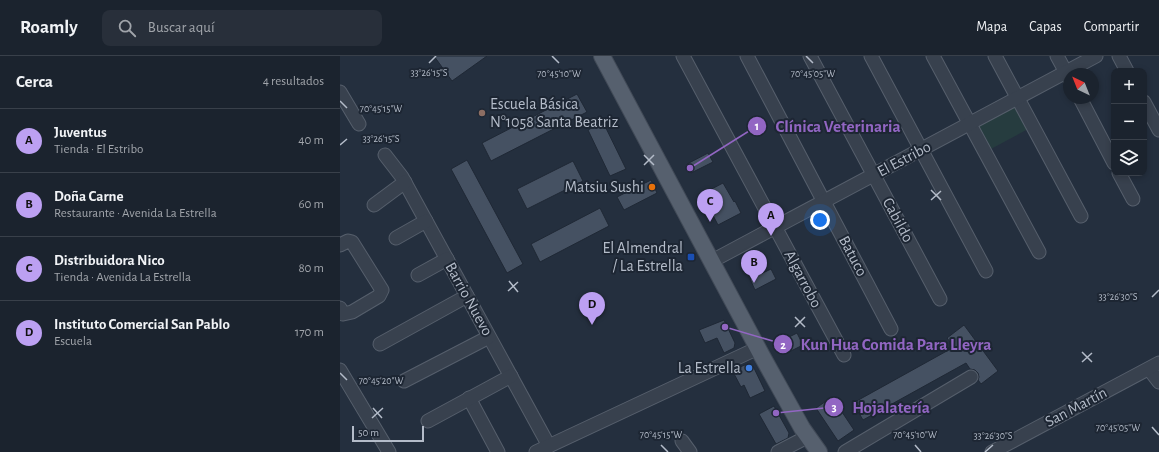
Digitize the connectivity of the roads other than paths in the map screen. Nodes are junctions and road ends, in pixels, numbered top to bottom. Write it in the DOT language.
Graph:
graph roads {
  1 [pos="683,56"];
  2 [pos="747,56"];
  3 [pos="810,56"];
  4 [pos="871,56"];
  5 [pos="933,56"];
  6 [pos="995,56"];
  7 [pos="1057,56"];
  8 [pos="1096,56"];
  9 [pos="1119,56"];
  10 [pos="606,58"];
  11 [pos="1063,68"];
  12 [pos="1078,68"];
  13 [pos="1125,68"];
  14 [pos="1063,77"];
  15 [pos="340,92"];
  16 [pos="1018,98"];
  17 [pos="1083,104"];
  18 [pos="1145,104"];
  19 [pos="345,111"];
  20 [pos="970,123"];
  21 [pos="359,124"];
  22 [pos="1159,130"];
  23 [pos="921,149"];
  24 [pos="385,155"];
  25 [pos="1111,157"];
  26 [pos="874,175"];
  27 [pos="1121,176"];
  28 [pos="405,182"];
  29 [pos="1133,199"];
  30 [pos="824,201"];
  31 [pos="374,205"];
  32 [pos="1081,216"];
  33 [pos="426,221"];
  34 [pos="775,227"];
  35 [pos="396,238"];
  36 [pos="340,245"];
  37 [pos="1039,252"];
  38 [pos="447,259"];
  39 [pos="712,261"];
  40 [pos="986,271"];
  41 [pos="418,275"];
  42 [pos="467,296"];
  43 [pos="940,299"];
  44 [pos="342,311"];
  45 [pos="891,329"];
  46 [pos="489,337"];
  47 [pos="380,344"];
  48 [pos="758,348"];
  49 [pos="844,355"];
  50 [pos="1154,366"];
  51 [pos="340,370"];
  52 [pos="511,376"];
  53 [pos="971,377"];
  54 [pos="404,381"];
  55 [pos="1159,382"];
  56 [pos="469,398"];
  57 [pos="428,421"];
  58 [pos="807,437"];
  59 [pos="682,441"];
  60 [pos="542,450"];
  61 [pos="388,452"];
  62 [pos="498,452"];
  63 [pos="690,452"];
  64 [pos="778,452"];
  65 [pos="819,452"];
  66 [pos="845,452"];
  67 [pos="992,452"];
  1 -- 34 [label="street, Algarrobo"];
  2 -- 30 [label="street, Batuco"];
  3 -- 26 [label="street, Cabildo"];
  4 -- 23 [label="street"];
  5 -- 20 [label="street"];
  6 -- 16 [label="street"];
  7 -- 11 [label="street"];
  8 -- 12 [label="street, El Estribo"];
  9 -- 13 [label="street"];
  10 -- 39 [label="main road"];
  14 -- 16 [label="street, El Estribo"];
  15 -- 19 [label="street"];
  16 -- 20 [label="street, El Estribo"];
  16 -- 32 [label="street"];
  17 -- 25 [label="street"];
  18 -- 22 [label="street"];
  19 -- 21 [label="street"];
  20 -- 23 [label="street, El Estribo"];
  20 -- 37 [label="street"];
  23 -- 26 [label="street, El Estribo"];
  23 -- 40 [label="street"];
  24 -- 28 [label="street, Barrio Nuevo"];
  26 -- 30 [label="street, El Estribo"];
  26 -- 43 [label="street, Cabildo"];
  27 -- 29 [label="street"];
  28 -- 31 [label="street"];
  28 -- 33 [label="street, Barrio Nuevo"];
  30 -- 34 [label="street, El Estribo"];
  30 -- 45 [label="street, Batuco"];
  33 -- 35 [label="street"];
  33 -- 38 [label="street, Barrio Nuevo"];
  34 -- 39 [label="street, El Estribo"];
  34 -- 49 [label="street, Algarrobo"];
  36 -- 44 [label="street"];
  38 -- 41 [label="street"];
  38 -- 42 [label="street, Barrio Nuevo"];
  39 -- 48 [label="main road"];
  42 -- 46 [label="street, Barrio Nuevo"];
  42 -- 47 [label="street"];
  46 -- 52 [label="street, Barrio Nuevo"];
  46 -- 54 [label="street"];
  48 -- 58 [label="main road"];
  48 -- 60 [label="street"];
  50 -- 55 [label="street"];
  50 -- 67 [label="street, San Martín"];
  51 -- 61 [label="street"];
  52 -- 56 [label="street"];
  52 -- 60 [label="street, Barrio Nuevo"];
  53 -- 66 [label="street"];
  56 -- 57 [label="street"];
  56 -- 62 [label="street"];
  58 -- 64 [label="street"];
  58 -- 65 [label="main road"];
  59 -- 63 [label="street"];
}
